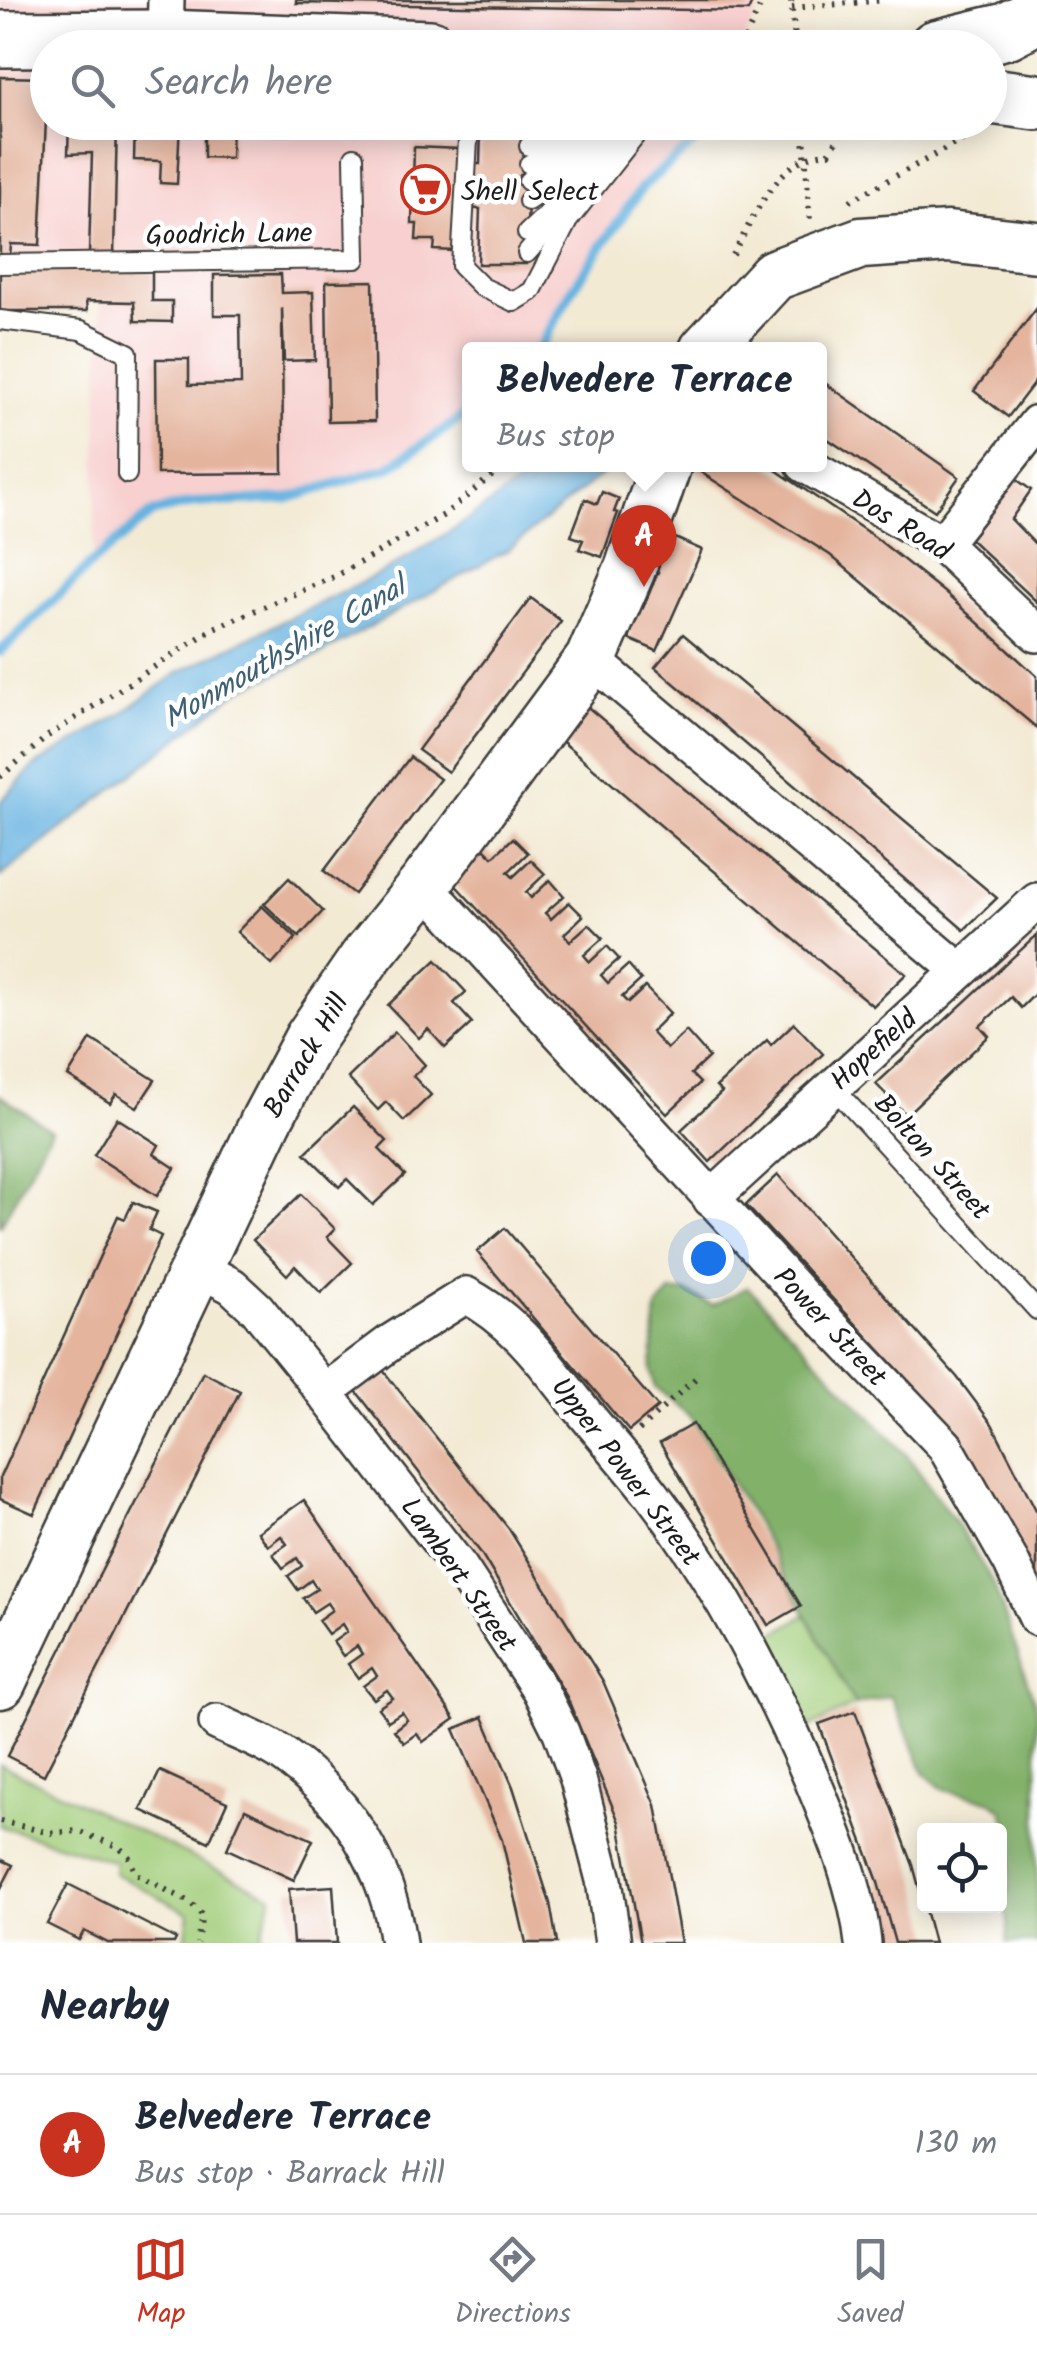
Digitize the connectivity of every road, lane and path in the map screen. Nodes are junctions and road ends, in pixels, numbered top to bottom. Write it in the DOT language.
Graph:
graph roads {
  1 [pos="763,0"];
  2 [pos="886,0"];
  3 [pos="1006,0"];
  4 [pos="792,4"];
  5 [pos="1037,12"];
  6 [pos="166,19"];
  7 [pos="75,30"];
  8 [pos="266,30"];
  9 [pos="749,30"];
  10 [pos="794,30"];
  11 [pos="1007,30"];
  12 [pos="30,35"];
  13 [pos="0,39"];
  14 [pos="1037,102"];
  15 [pos="1007,109"];
  16 [pos="473,140"];
  17 [pos="578,140"];
  18 [pos="591,140"];
  19 [pos="619,140"];
  20 [pos="624,140"];
  21 [pos="627,140"];
  22 [pos="804,140"];
  23 [pos="836,140"];
  24 [pos="943,140"];
  25 [pos="354,157"];
  26 [pos="844,204"];
  27 [pos="827,213"];
  28 [pos="527,218"];
  29 [pos="1037,247"];
  30 [pos="527,253"];
  31 [pos="0,264"];
  32 [pos="724,270"];
  33 [pos="0,320"];
  34 [pos="712,342"];
  35 [pos="1037,423"];
  36 [pos="496,472"];
  37 [pos="663,472"];
  38 [pos="818,472"];
  39 [pos="127,474"];
  40 [pos="942,544"];
  41 [pos="1037,634"];
  42 [pos="591,659"];
  43 [pos="0,777"];
  44 [pos="424,886"];
  45 [pos="1037,901"];
  46 [pos="960,971"];
  47 [pos="832,1086"];
  48 [pos="712,1199"];
  49 [pos="198,1268"];
  50 [pos="1035,1309"];
  51 [pos="698,1376"];
  52 [pos="324,1392"];
  53 [pos="616,1451"];
  54 [pos="1037,1618"];
  55 [pos="0,1683"];
  56 [pos="217,1722"];
  57 [pos="0,1821"];
  58 [pos="197,1943"];
  59 [pos="398,1943"];
  60 [pos="613,1943"];
  61 [pos="863,1943"];
  1 -- 9 [label="path"];
  2 -- 4 [label="path"];
  3 -- 5 [label="main road"];
  4 -- 10 [label="path"];
  5 -- 11 [label="main road"];
  6 -- 7 [label="main road"];
  6 -- 8 [label="main road"];
  12 -- 13 [label="main road"];
  14 -- 15 [label="main road"];
  16 -- 21 [label="lane"];
  17 -- 18 [label="lane"];
  19 -- 28 [label="lane"];
  20 -- 30 [label="lane"];
  22 -- 27 [label="path, bridge"];
  23 -- 32 [label="path"];
  24 -- 26 [label="path"];
  25 -- 31 [label="lane, Goodrich Lane"];
  29 -- 34 [label="street"];
  33 -- 39 [label="lane"];
  35 -- 40 [label="street"];
  36 -- 43 [label="path"];
  37 -- 42 [label="street, Barrack Hill"];
  38 -- 40 [label="street, Dos Road"];
  40 -- 41 [label="street, Dos Road"];
  42 -- 44 [label="street, Barrack Hill"];
  42 -- 46 [label="street"];
  44 -- 48 [label="street, Power Street"];
  44 -- 49 [label="street, Barrack Hill"];
  45 -- 46 [label="street, Hopefield"];
  46 -- 47 [label="street, Hopefield"];
  47 -- 48 [label="street, Hopefield"];
  47 -- 50 [label="lane, Bolton Street"];
  48 -- 54 [label="street, Power Street"];
  49 -- 52 [label="street, Lambert Street"];
  49 -- 55 [label="street, Barrack Hill"];
  51 -- 53 [label="path"];
  52 -- 53 [label="street, Upper Power Street"];
  52 -- 60 [label="street, Lambert Street"];
  53 -- 61 [label="street, Upper Power Street"];
  56 -- 59 [label="street"];
  57 -- 58 [label="path"];
}
